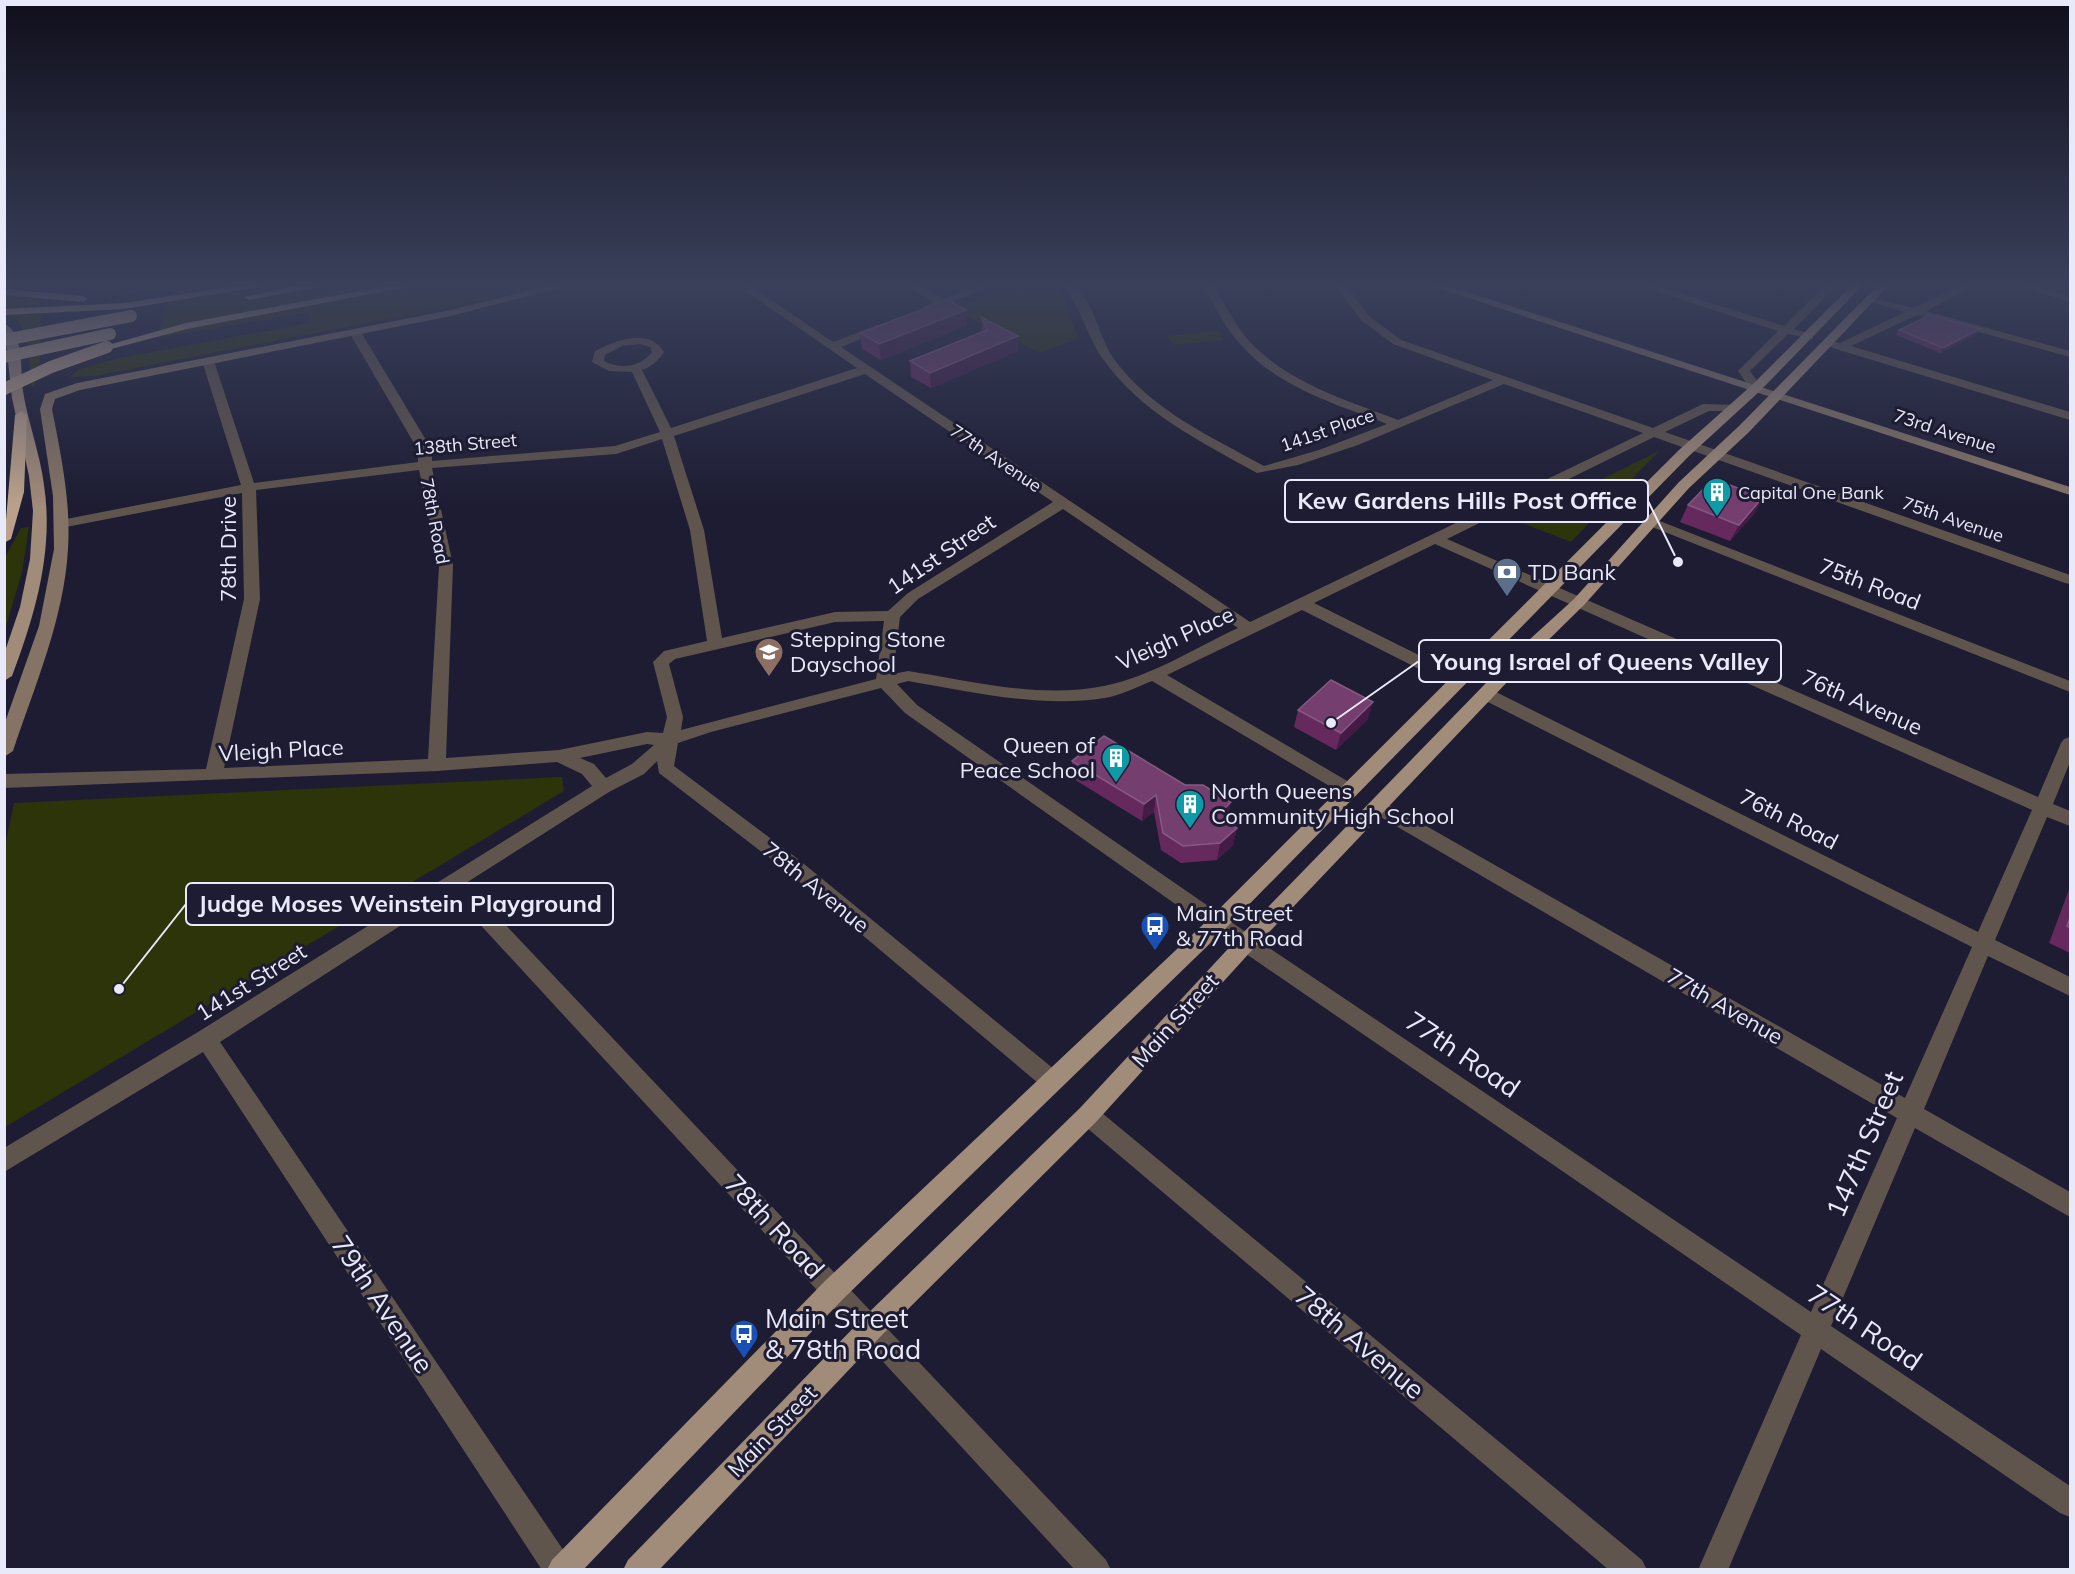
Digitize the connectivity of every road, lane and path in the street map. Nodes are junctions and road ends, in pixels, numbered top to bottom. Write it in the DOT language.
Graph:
graph roads {
  1 [pos="15,359"];
  2 [pos="72,359"];
  3 [pos="216,359"];
  4 [pos="371,359"];
  5 [pos="849,359"];
  6 [pos="1109,359"];
  7 [pos="1263,359"];
  8 [pos="1446,359"];
  9 [pos="1658,359"];
  10 [pos="1679,359"];
  11 [pos="1756,359"];
  12 [pos="1785,359"];
  13 [pos="1817,359"];
  14 [pos="1882,359"];
  15 [pos="208,361"];
  16 [pos="635,367"];
  17 [pos="1693,367"];
  18 [pos="864,370"];
  19 [pos="1503,380"];
  20 [pos="1755,388"];
  21 [pos="4,389"];
  22 [pos="1775,394"];
  23 [pos="1734,408"];
  24 [pos="21,415"];
  25 [pos="2070,416"];
  26 [pos="1397,424"];
  27 [pos="667,434"];
  28 [pos="1653,434"];
  29 [pos="1691,446"];
  30 [pos="1716,454"];
  31 [pos="425,465"];
  32 [pos="249,488"];
  33 [pos="2070,491"];
  34 [pos="1062,503"];
  35 [pos="1652,522"];
  36 [pos="61,524"];
  37 [pos="4,538"];
  38 [pos="1437,540"];
  39 [pos="2070,580"];
  40 [pos="1549,589"];
  41 [pos="1579,602"];
  42 [pos="1303,604"];
  43 [pos="892,616"];
  44 [pos="1250,629"];
  45 [pos="715,644"];
  46 [pos="663,658"];
  47 [pos="1154,675"];
  48 [pos="4,676"];
  49 [pos="884,681"];
  50 [pos="1457,681"];
  51 [pos="2070,687"];
  52 [pos="1486,694"];
  53 [pos="670,740"];
  54 [pos="2070,743"];
  55 [pos="4,751"];
  56 [pos="559,756"];
  57 [pos="436,765"];
  58 [pos="214,775"];
  59 [pos="4,781"];
  60 [pos="603,787"];
  61 [pos="1348,790"];
  62 [pos="1378,807"];
  63 [pos="2042,807"];
  64 [pos="2070,819"];
  65 [pos="453,882"];
  66 [pos="1219,922"];
  67 [pos="1246,943"];
  68 [pos="1983,943"];
  69 [pos="2070,987"];
  70 [pos="206,1039"];
  71 [pos="1052,1082"];
  72 [pos="1910,1113"];
  73 [pos="1088,1115"];
  74 [pos="4,1161"];
  75 [pos="2070,1205"];
  76 [pos="834,1290"];
  77 [pos="871,1328"];
  78 [pos="1816,1330"];
  79 [pos="2070,1503"];
  80 [pos="561,1569"];
  81 [pos="638,1569"];
  82 [pos="1096,1569"];
  83 [pos="1632,1569"];
  84 [pos="1713,1569"];
  1 -- 24 [label="main road"];
  2 -- 21 [label="highway, bridge"];
  3 -- 15 [label="street"];
  4 -- 31 [label="street, 78th Road"];
  5 -- 18 [label="street, 77th Avenue"];
  6 -- 26 [label="street, 141st Place"];
  7 -- 26 [label="street"];
  8 -- 19 [label="street, 75th Avenue"];
  9 -- 17 [label="street"];
  10 -- 17 [label="street"];
  11 -- 20 [label="street"];
  12 -- 20 [label="main road, Main Street"];
  13 -- 22 [label="main road, Main Street"];
  14 -- 25 [label="street"];
  15 -- 32 [label="street, 78th Drive"];
  15 -- 36 [label="street"];
  16 -- 27 [label="street"];
  17 -- 20 [label="street"];
  18 -- 27 [label="street, 138th Street"];
  18 -- 34 [label="street, 77th Avenue"];
  19 -- 26 [label="street, 141st Place"];
  19 -- 28 [label="street, 75th Avenue"];
  20 -- 22 [label="street, 73rd Avenue"];
  20 -- 23 [label="main road, Main Street"];
  22 -- 30 [label="main road, Main Street"];
  22 -- 33 [label="street, 73rd Avenue"];
  23 -- 28 [label="street, Vleigh Place"];
  23 -- 29 [label="main road, Main Street"];
  24 -- 37 [label="highway"];
  24 -- 48 [label="main road"];
  27 -- 31 [label="street, 138th Street"];
  27 -- 45 [label="street"];
  28 -- 29 [label="street, 75th Avenue"];
  28 -- 38 [label="street, Vleigh Place"];
  29 -- 30 [label="street, 75th Avenue"];
  29 -- 40 [label="main road, Main Street"];
  30 -- 35 [label="main road, Main Street"];
  30 -- 39 [label="street, 75th Avenue"];
  31 -- 32 [label="street, 138th Street"];
  31 -- 57 [label="street, 78th Road"];
  32 -- 36 [label="street, 138th Street"];
  32 -- 58 [label="street, 78th Drive"];
  34 -- 43 [label="street, 141st Street"];
  34 -- 44 [label="street, 77th Avenue"];
  35 -- 41 [label="main road, Main Street"];
  35 -- 51 [label="street, 75th Road"];
  36 -- 55 [label="street"];
  38 -- 40 [label="street, 76th Avenue"];
  38 -- 42 [label="street, Vleigh Place"];
  40 -- 41 [label="street, 76th Avenue"];
  40 -- 50 [label="main road, Main Street"];
  41 -- 52 [label="main road, Main Street"];
  41 -- 63 [label="street, 76th Avenue"];
  42 -- 44 [label="street, Vleigh Place"];
  42 -- 50 [label="street"];
  43 -- 45 [label="street, 141st Street"];
  43 -- 49 [label="street"];
  44 -- 47 [label="street, Vleigh Place"];
  45 -- 46 [label="street, 141st Street"];
  46 -- 53 [label="street, 78th Avenue"];
  47 -- 49 [label="street, Vleigh Place"];
  47 -- 61 [label="street"];
  49 -- 53 [label="street, Vleigh Place"];
  49 -- 66 [label="street, 77th Road"];
  50 -- 61 [label="main road, Main Street"];
  52 -- 62 [label="main road, Main Street"];
  52 -- 68 [label="street, 76th Road"];
  53 -- 56 [label="street, Vleigh Place"];
  53 -- 60 [label="street, 141st Street"];
  53 -- 71 [label="street, 78th Avenue"];
  54 -- 63 [label="street, 147th Street"];
  56 -- 57 [label="street, Vleigh Place"];
  56 -- 60 [label="street, Vleigh Place"];
  57 -- 58 [label="street, Vleigh Place"];
  58 -- 59 [label="street, Vleigh Place"];
  60 -- 65 [label="street, 141st Street"];
  61 -- 66 [label="main road, Main Street"];
  62 -- 67 [label="main road, Main Street"];
  62 -- 72 [label="street, 77th Avenue"];
  63 -- 64 [label="street, 76th Avenue"];
  63 -- 68 [label="street, 147th Street"];
  65 -- 70 [label="street, 141st Street"];
  65 -- 76 [label="street, 78th Road"];
  66 -- 67 [label="street, 77th Road"];
  66 -- 71 [label="main road, Main Street"];
  67 -- 73 [label="main road, Main Street"];
  67 -- 78 [label="street, 77th Road"];
  68 -- 69 [label="street, 76th Road"];
  68 -- 72 [label="street, 147th Street"];
  70 -- 74 [label="street, 141st Street"];
  70 -- 80 [label="street, 79th Avenue"];
  71 -- 76 [label="main road, Main Street"];
  72 -- 75 [label="street, 77th Avenue"];
  72 -- 78 [label="street, 147th Street"];
  73 -- 77 [label="main road, Main Street"];
  73 -- 83 [label="street, 78th Avenue"];
  76 -- 77 [label="street, 78th Road"];
  76 -- 80 [label="main road, Main Street"];
  77 -- 81 [label="main road, Main Street"];
  77 -- 82 [label="street, 78th Road"];
  78 -- 79 [label="street, 77th Road"];
  78 -- 84 [label="street, 147th Street"];
}
